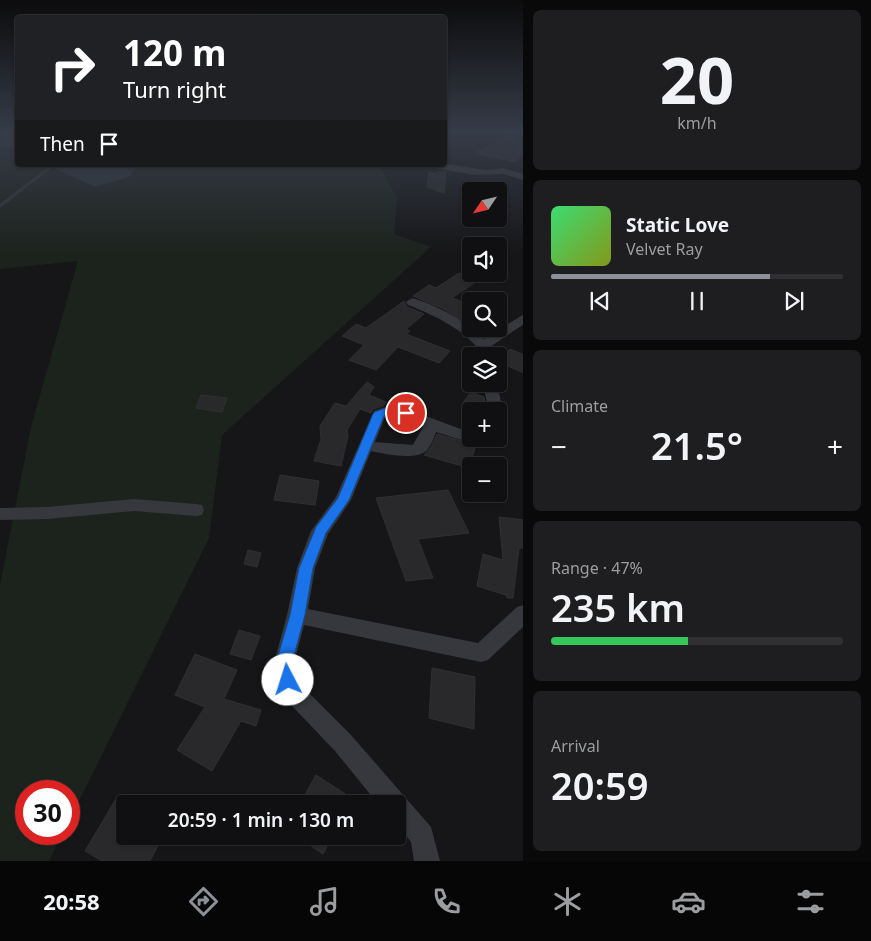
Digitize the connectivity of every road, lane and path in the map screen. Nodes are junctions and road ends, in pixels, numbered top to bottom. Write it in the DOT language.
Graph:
graph roads {
  1 [pos="412,302"];
  2 [pos="523,319"];
  3 [pos="482,347"];
  4 [pos="491,347"];
  5 [pos="432,425"];
  6 [pos="462,435"];
  7 [pos="365,445"];
  8 [pos="196,510"];
  9 [pos="0,514"];
  10 [pos="523,614"];
  11 [pos="297,615"];
  12 [pos="386,795"];
  13 [pos="406,817"];
  14 [pos="427,861"];
  1 -- 3 [label="street"];
  2 -- 4 [label="street"];
  5 -- 6 [label="street"];
  5 -- 7 [label="street"];
  5 -- 7 [label="street"];
  7 -- 11 [label="street"];
  8 -- 9 [label="street"];
  10 -- 11 [label="street"];
  11 -- 12 [label="street"];
  13 -- 14 [label="street"];
}
